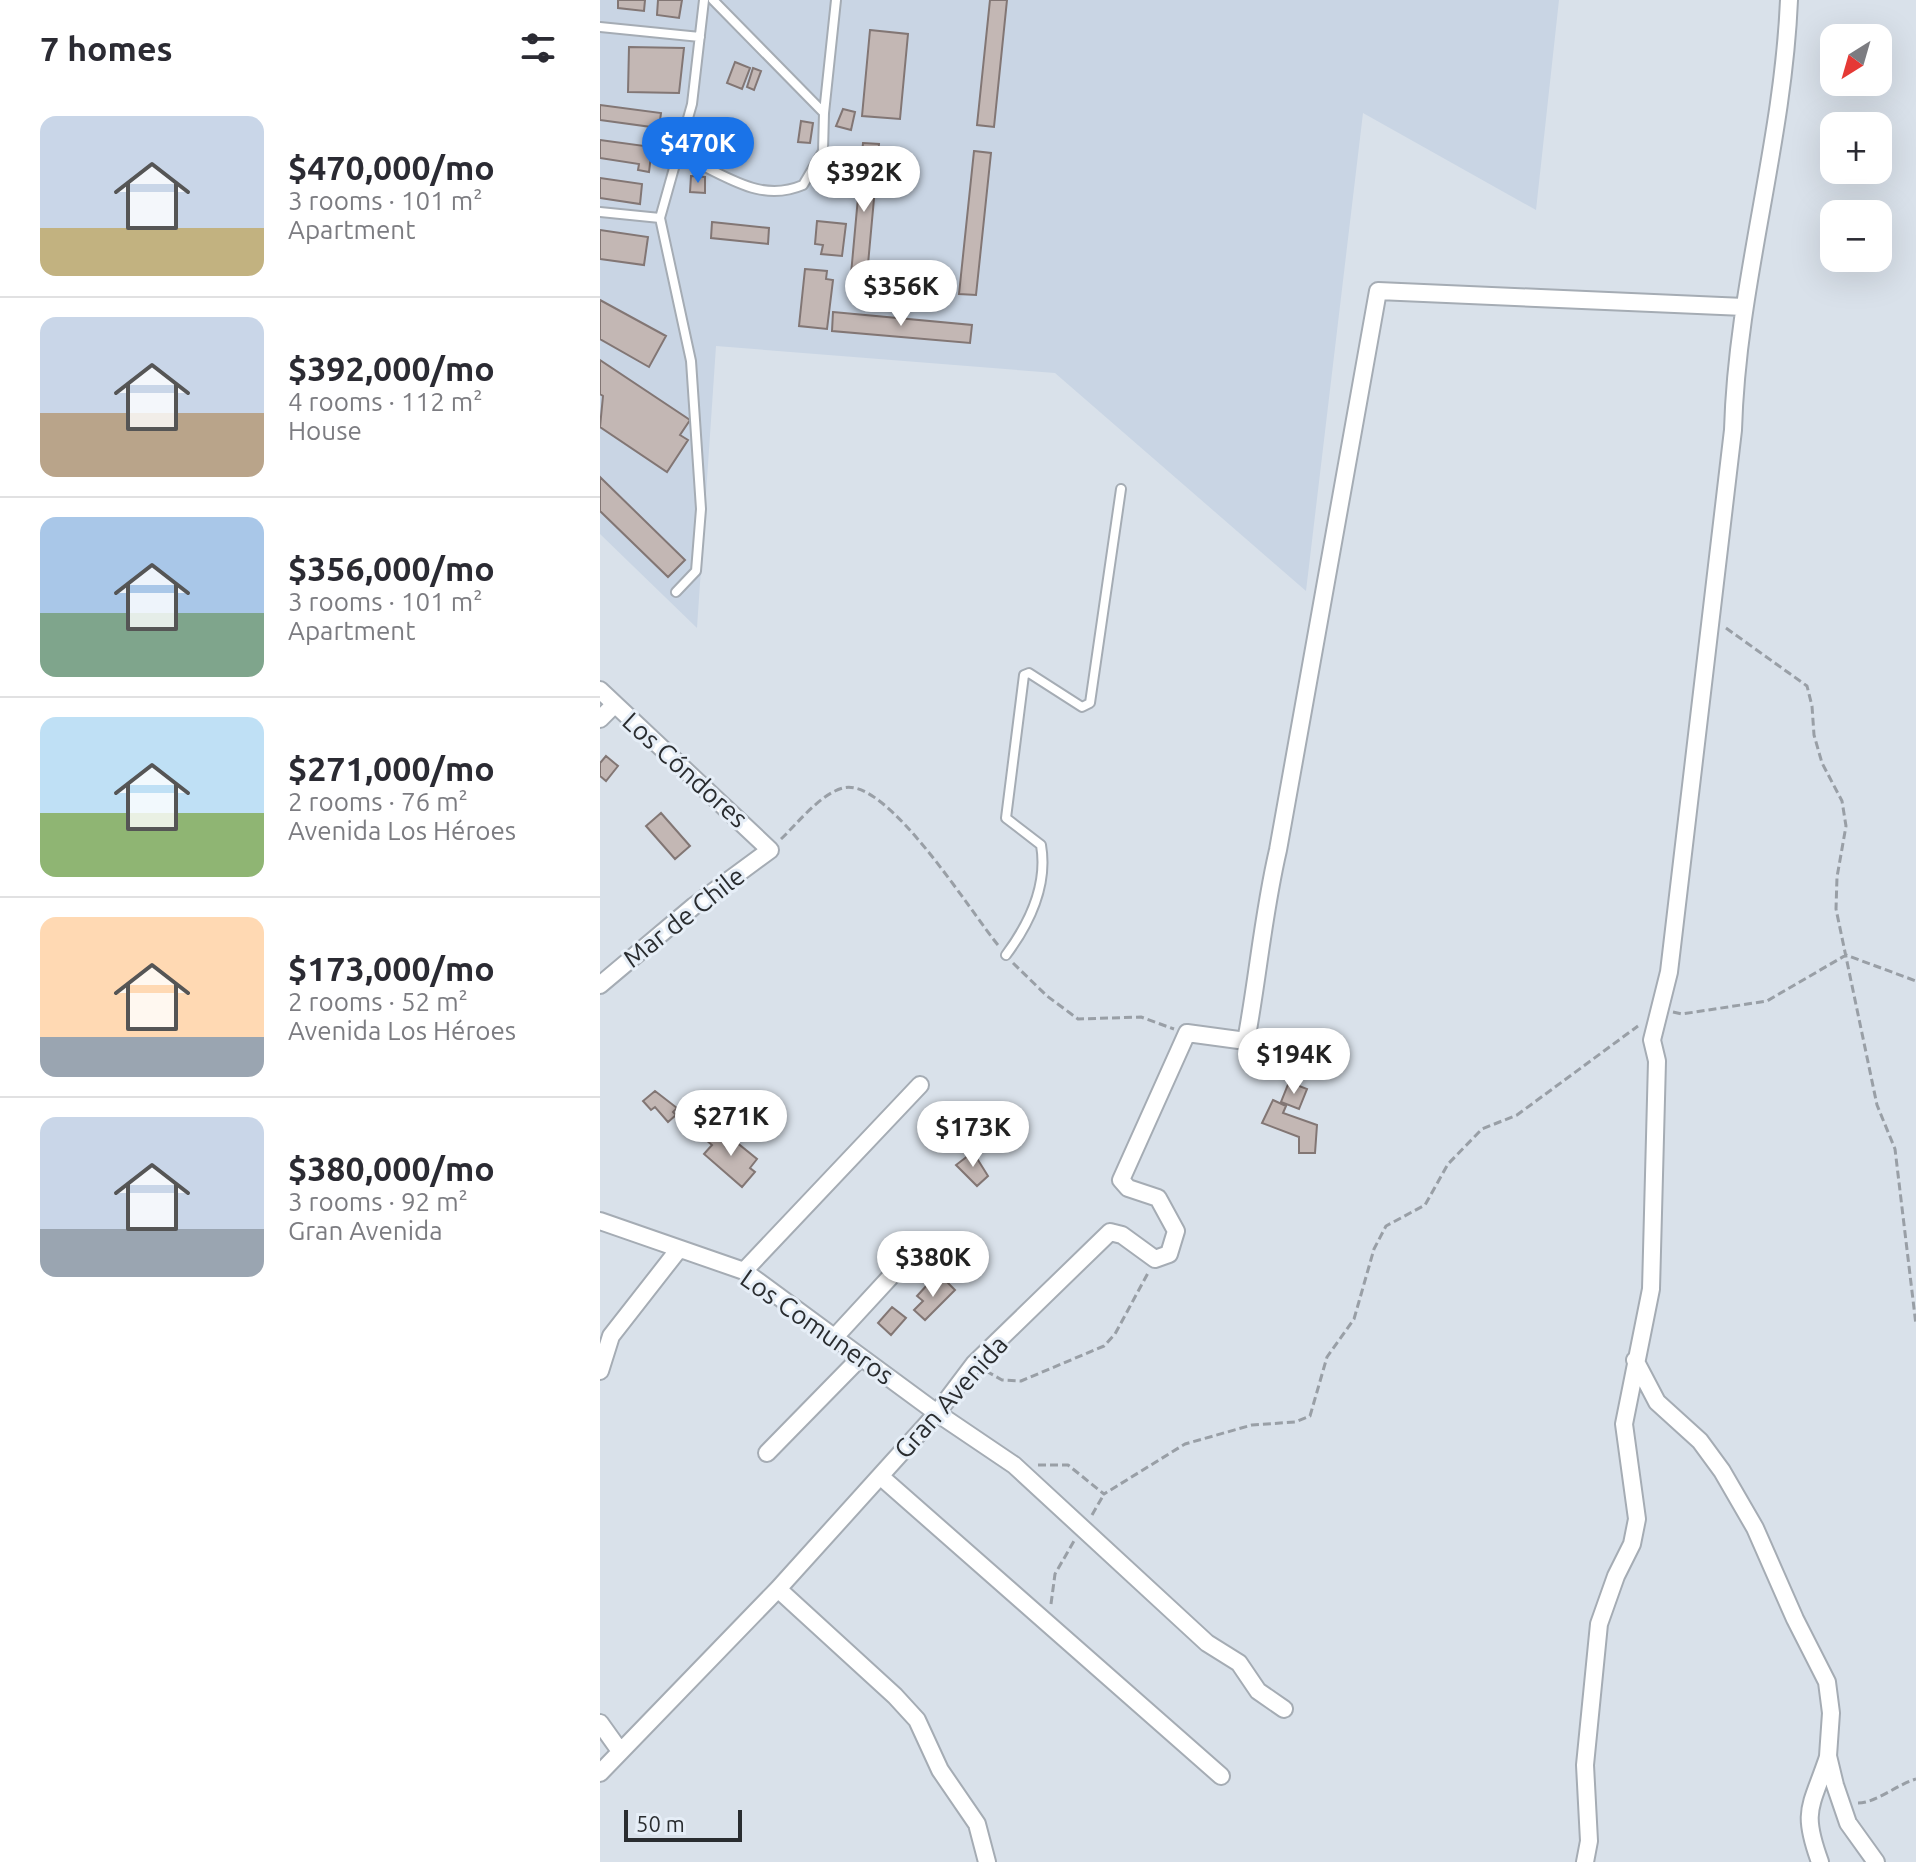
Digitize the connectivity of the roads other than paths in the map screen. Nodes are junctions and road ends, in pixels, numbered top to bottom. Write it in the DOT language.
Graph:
graph roads {
  1 [pos="704,0"];
  2 [pos="713,0"];
  3 [pos="836,0"];
  4 [pos="1789,0"];
  5 [pos="600,27"];
  6 [pos="700,37"];
  7 [pos="824,113"];
  8 [pos="678,155"];
  9 [pos="600,212"];
  10 [pos="660,218"];
  11 [pos="1744,307"];
  12 [pos="1121,489"];
  13 [pos="676,592"];
  14 [pos="600,690"];
  15 [pos="614,705"];
  16 [pos="600,719"];
  17 [pos="770,850"];
  18 [pos="1006,955"];
  19 [pos="600,985"];
  20 [pos="920,1085"];
  21 [pos="600,1221"];
  22 [pos="679,1249"];
  23 [pos="916,1249"];
  24 [pos="744,1271"];
  25 [pos="834,1338"];
  26 [pos="861,1357"];
  27 [pos="1635,1360"];
  28 [pos="600,1371"];
  29 [pos="937,1413"];
  30 [pos="767,1453"];
  31 [pos="880,1476"];
  32 [pos="778,1589"];
  33 [pos="1284,1709"];
  34 [pos="600,1723"];
  35 [pos="620,1751"];
  36 [pos="1828,1756"];
  37 [pos="600,1773"];
  38 [pos="1221,1776"];
  39 [pos="987,1862"];
  40 [pos="1585,1862"];
  41 [pos="1820,1862"];
  42 [pos="1876,1862"];
  1 -- 6 [label="lane"];
  2 -- 7 [label="lane"];
  3 -- 7 [label="lane"];
  4 -- 11 [label="street"];
  5 -- 6 [label="lane"];
  6 -- 8 [label="lane"];
  7 -- 8 [label="lane"];
  8 -- 10 [label="lane"];
  9 -- 10 [label="lane"];
  10 -- 13 [label="lane"];
  11 -- 27 [label="street"];
  11 -- 29 [label="street, Gran Avenida"];
  12 -- 18 [label="lane"];
  14 -- 15 [label="street, Los Cóndores"];
  15 -- 16 [label="street"];
  15 -- 17 [label="street, Los Cóndores"];
  17 -- 19 [label="street, Mar de Chile"];
  20 -- 24 [label="street"];
  21 -- 22 [label="street, Los Comuneros"];
  22 -- 24 [label="street, Los Comuneros"];
  22 -- 28 [label="street"];
  23 -- 25 [label="street"];
  24 -- 25 [label="street, Los Comuneros"];
  25 -- 26 [label="street, Los Comuneros"];
  26 -- 29 [label="street, Los Comuneros"];
  26 -- 30 [label="street"];
  27 -- 36 [label="street"];
  27 -- 40 [label="street"];
  29 -- 31 [label="street, Gran Avenida"];
  29 -- 33 [label="street, Los Comuneros"];
  31 -- 32 [label="street, Gran Avenida"];
  31 -- 38 [label="street"];
  32 -- 35 [label="street, Gran Avenida"];
  32 -- 39 [label="street"];
  34 -- 35 [label="street"];
  35 -- 37 [label="street, Gran Avenida"];
  36 -- 41 [label="street"];
  36 -- 42 [label="street"];
}
